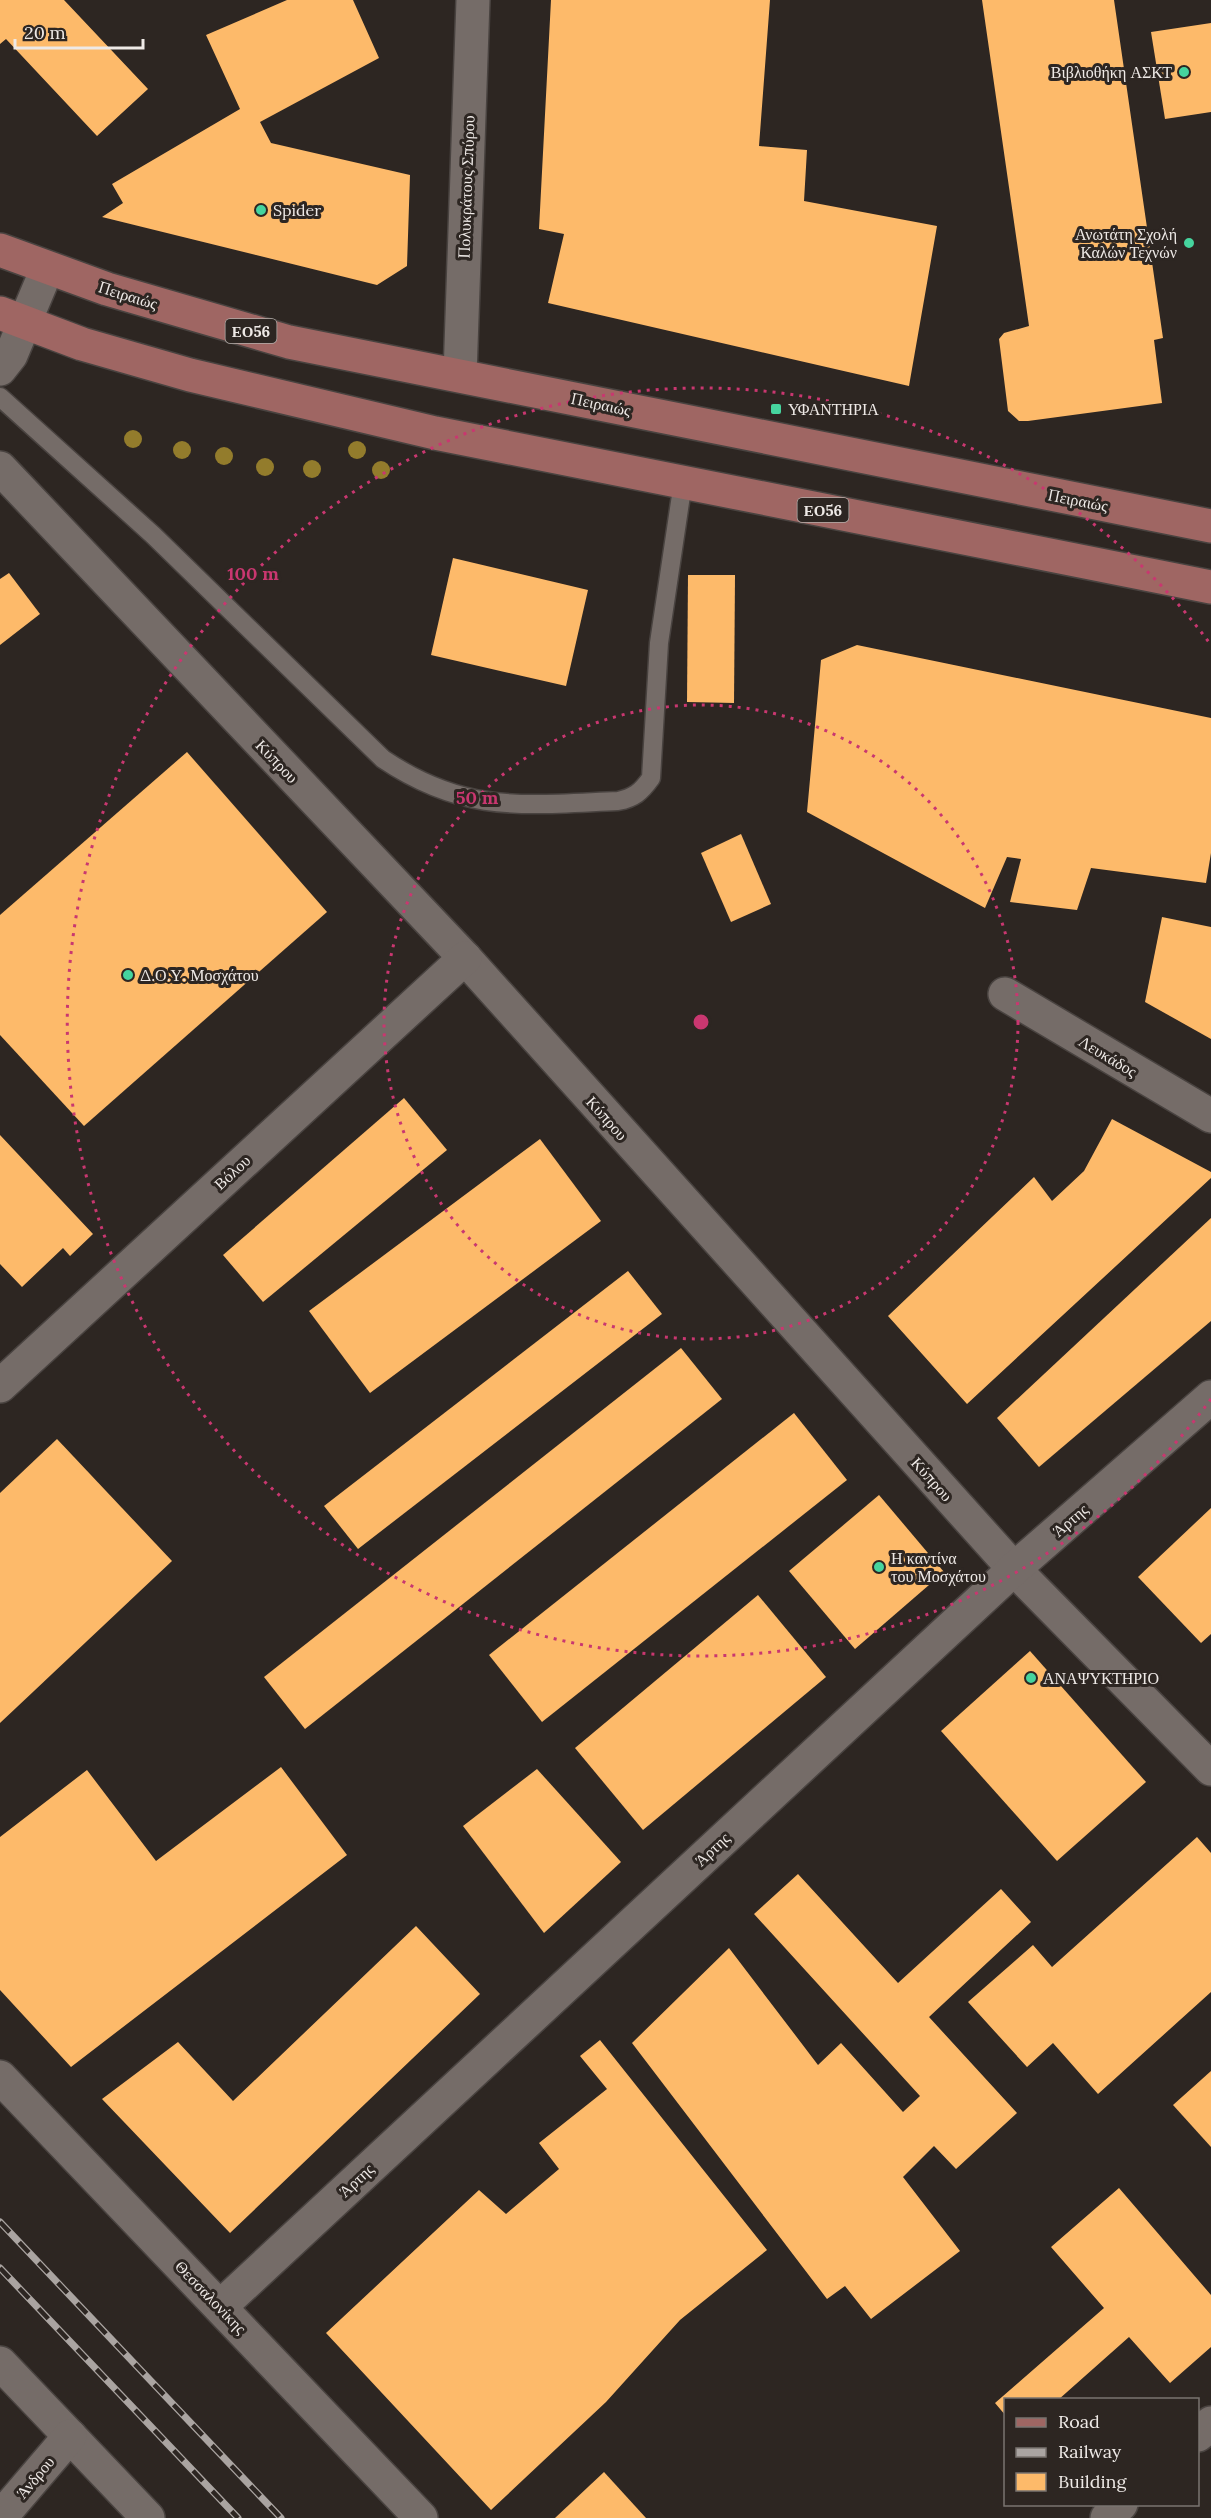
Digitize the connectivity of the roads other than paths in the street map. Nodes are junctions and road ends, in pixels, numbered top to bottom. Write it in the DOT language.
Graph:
graph roads {
  1 [pos="473,0"];
  2 [pos="0,250"];
  3 [pos="47,269"];
  4 [pos="13,317"];
  5 [pos="0,369"];
  6 [pos="460,375"];
  7 [pos="0,397"];
  8 [pos="0,468"];
  9 [pos="683,482"];
  10 [pos="1211,526"];
  11 [pos="1211,586"];
  12 [pos="465,958"];
  13 [pos="1005,994"];
  14 [pos="1211,1116"];
  15 [pos="0,1386"];
  16 [pos="1211,1397"];
  17 [pos="1014,1569"];
  18 [pos="1211,1769"];
  19 [pos="0,2077"];
  20 [pos="220,2307"];
  21 [pos="0,2362"];
  22 [pos="1211,2423"];
  23 [pos="1199,2433"];
  24 [pos="70,2436"];
  25 [pos="1120,2506"];
  26 [pos="0,2518"];
  27 [pos="148,2518"];
  28 [pos="421,2518"];
  29 [pos="1107,2518"];
  1 -- 6 [label="street, Πολυκράτους Σπύρου"];
  2 -- 3 [label="main road, Πειραιώς / ΕΟ56"];
  3 -- 4 [label="street"];
  3 -- 6 [label="main road, Πειραιώς / ΕΟ56"];
  4 -- 5 [label="street"];
  4 -- 9 [label="main road, ΕΟ56"];
  6 -- 10 [label="main road, Πειραιώς / ΕΟ56"];
  7 -- 9 [label="lane"];
  8 -- 12 [label="street, Κύπρου"];
  9 -- 11 [label="main road, ΕΟ56"];
  12 -- 15 [label="street, Βόλου"];
  12 -- 17 [label="street, Κύπρου"];
  13 -- 14 [label="street, Λευκάδος"];
  16 -- 17 [label="street, Άρτης"];
  17 -- 18 [label="street, Κύπρου"];
  17 -- 20 [label="street, Άρτης"];
  19 -- 20 [label="street, Θεσσαλονίκης"];
  20 -- 28 [label="street, Θεσσαλονίκης"];
  21 -- 24 [label="street"];
  22 -- 23 [label="street"];
  24 -- 26 [label="street, Άνδρου"];
  24 -- 27 [label="street"];
  25 -- 29 [label="street"];
}
